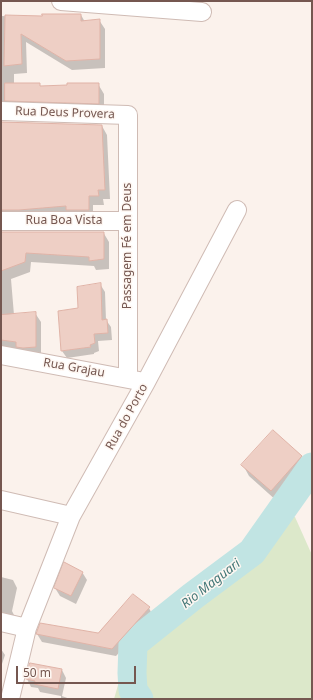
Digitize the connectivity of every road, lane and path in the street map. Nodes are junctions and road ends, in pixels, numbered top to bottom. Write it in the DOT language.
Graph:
graph roads {
  1 [pos="61,1"];
  2 [pos="202,12"];
  3 [pos="1,111"];
  4 [pos="128,115"];
  5 [pos="237,210"];
  6 [pos="1,221"];
  7 [pos="128,221"];
  8 [pos="1,355"];
  9 [pos="128,378"];
  10 [pos="146,382"];
  11 [pos="1,500"];
  12 [pos="71,516"];
  13 [pos="1,622"];
  14 [pos="27,628"];
  15 [pos="10,699"];
  1 -- 2 [label="street"];
  3 -- 4 [label="street, Rua Deus Provera"];
  4 -- 7 [label="street, Passagem Fé em Deus"];
  5 -- 10 [label="street, Rua do Porto"];
  6 -- 7 [label="street, Rua Boa Vista"];
  7 -- 9 [label="street, Passagem Fé em Deus"];
  8 -- 9 [label="street, Rua Grajau"];
  9 -- 10 [label="street, Rua Grajau"];
  10 -- 12 [label="street, Rua do Porto"];
  11 -- 12 [label="street"];
  12 -- 14 [label="street, Rua do Porto"];
  13 -- 14 [label="street"];
  14 -- 15 [label="street, Rua do Porto"];
}
